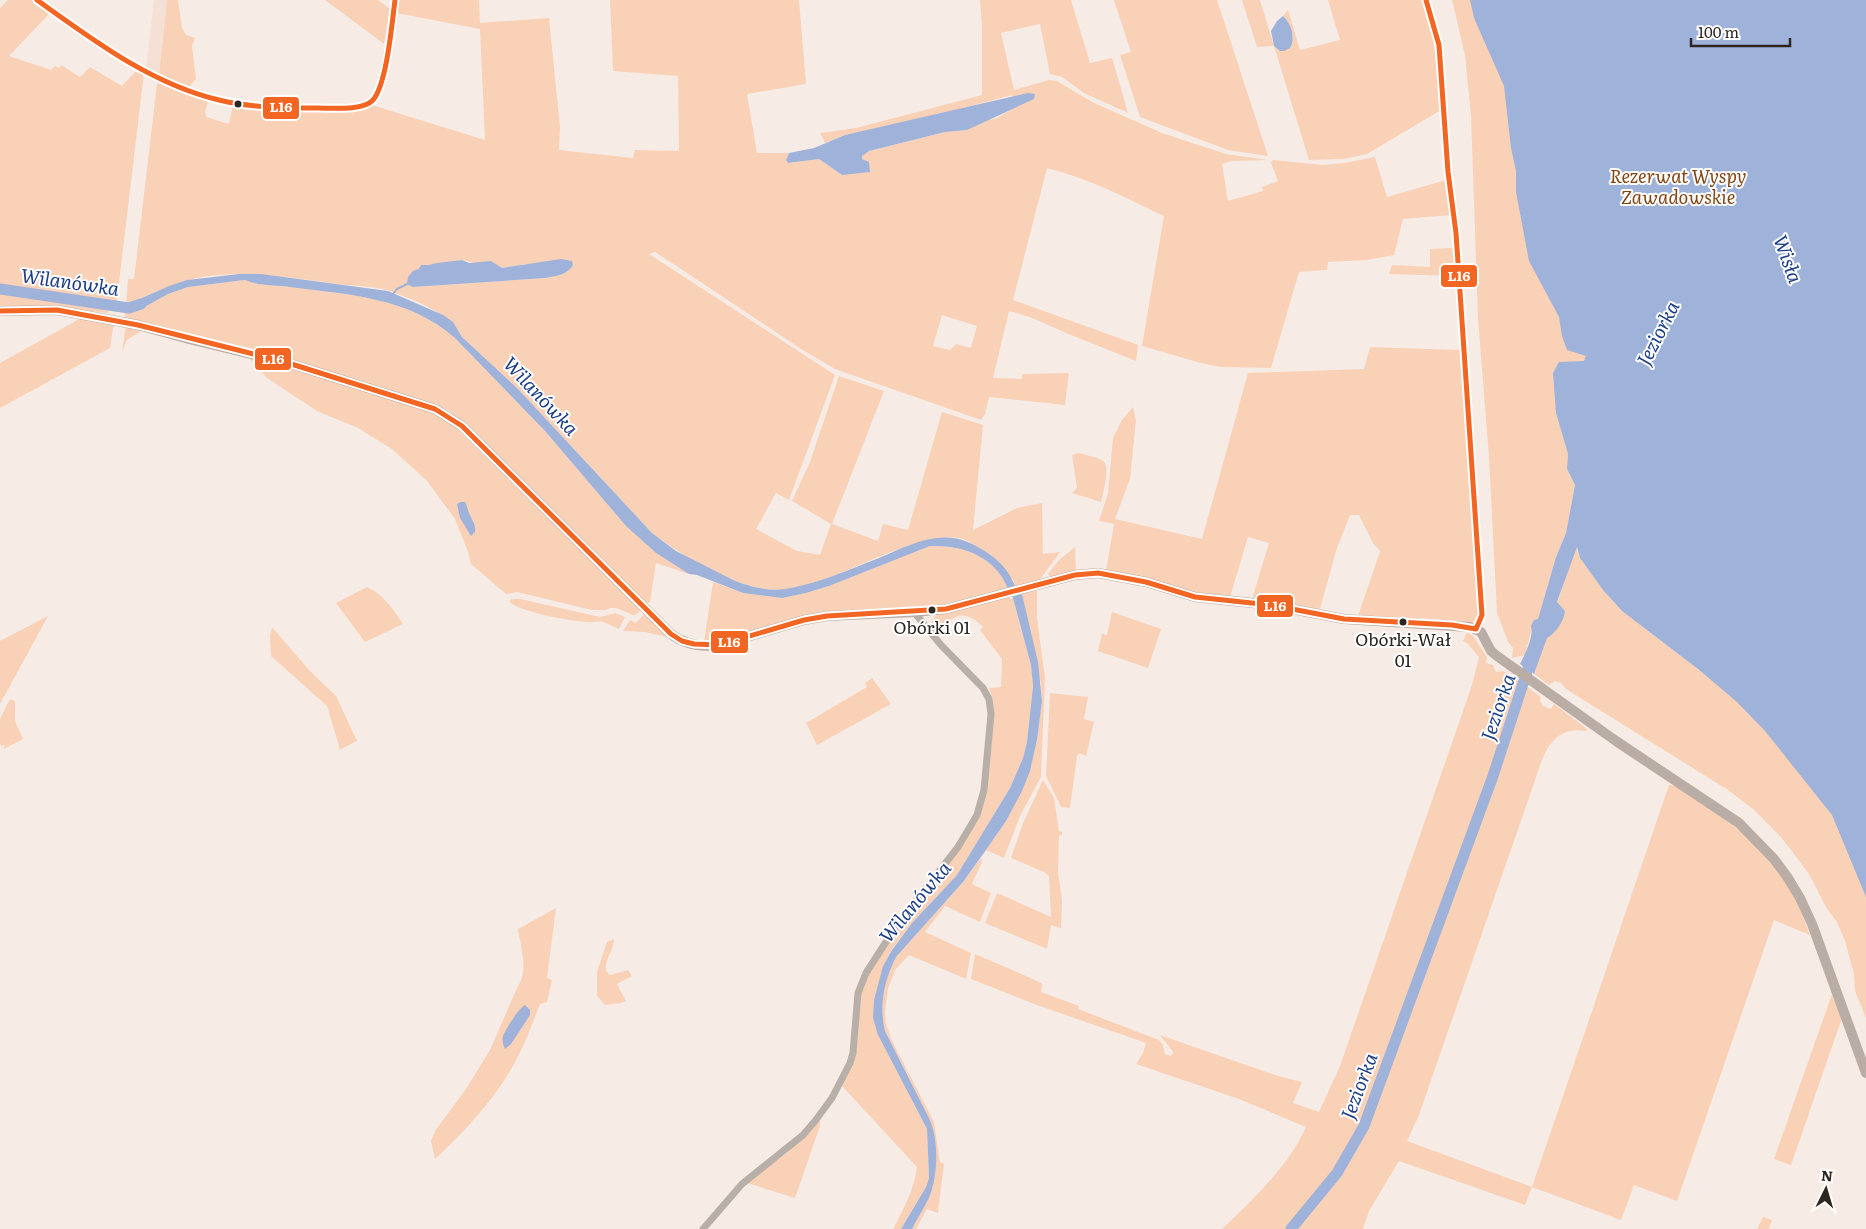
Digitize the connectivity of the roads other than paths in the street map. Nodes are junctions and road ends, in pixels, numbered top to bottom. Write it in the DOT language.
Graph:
graph roads {
  1 [pos="37,0"];
  2 [pos="395,0"];
  3 [pos="1426,0"];
  4 [pos="0,311"];
  5 [pos="914,612"];
  6 [pos="1476,629"];
  7 [pos="1866,1073"];
  8 [pos="703,1229"];
  1 -- 2 [label="street"];
  3 -- 6 [label="street"];
  4 -- 5 [label="street"];
  5 -- 6 [label="street"];
  5 -- 8 [label="street"];
  6 -- 7 [label="street"];
}
